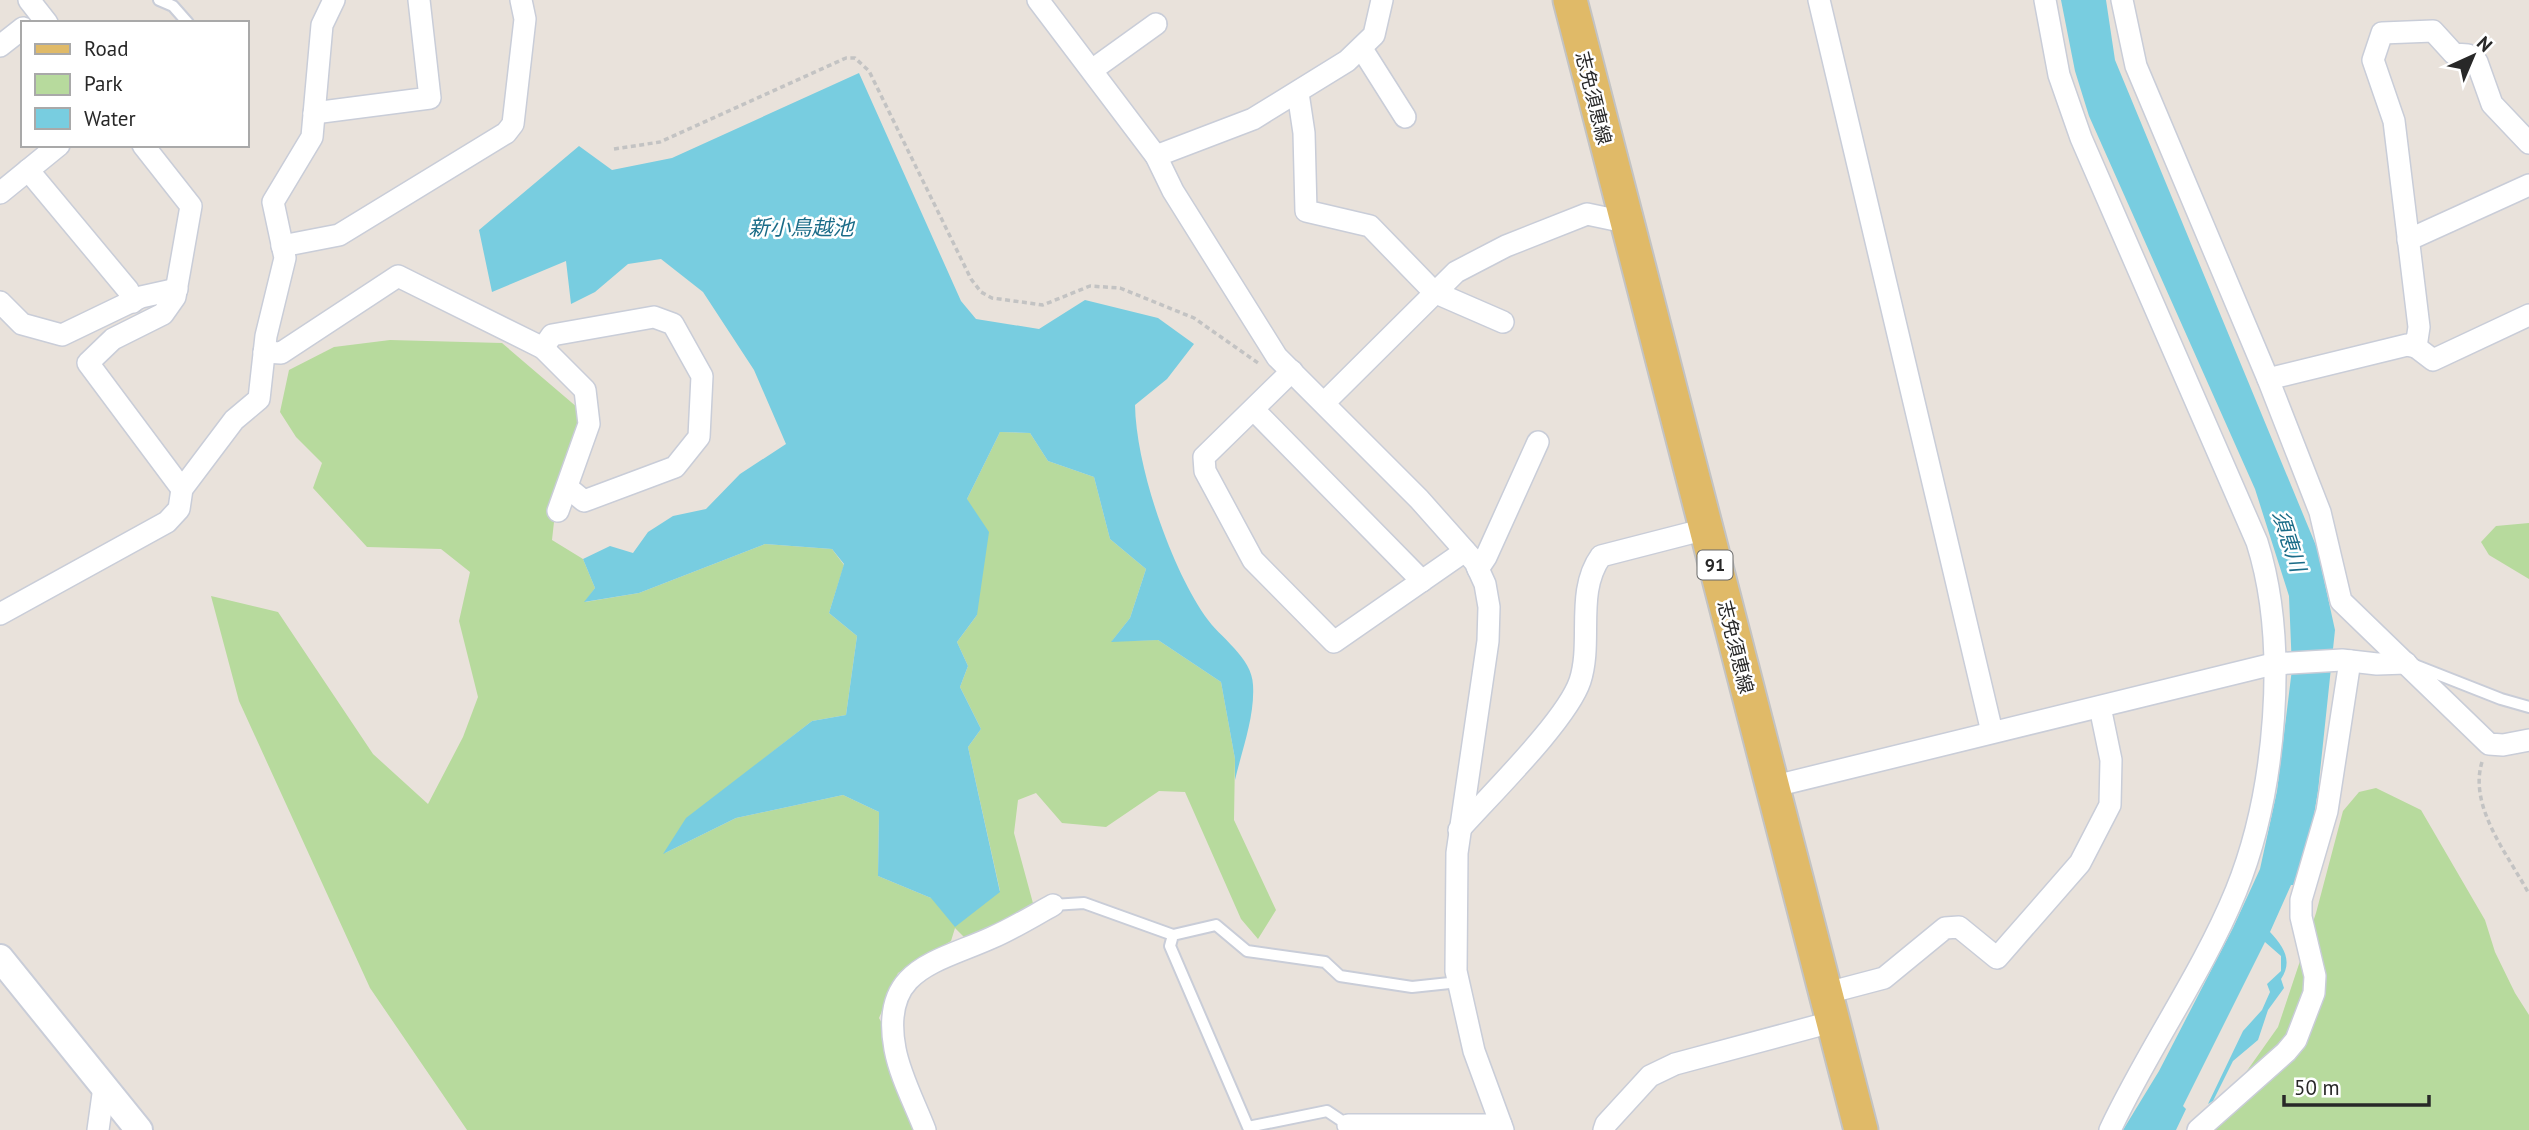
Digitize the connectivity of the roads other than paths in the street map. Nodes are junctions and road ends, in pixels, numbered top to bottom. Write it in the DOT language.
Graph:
graph roads {
  1 [pos="159,0"];
  2 [pos="334,0"];
  3 [pos="419,0"];
  4 [pos="521,0"];
  5 [pos="1038,0"];
  6 [pos="1382,0"];
  7 [pos="1570,0"];
  8 [pos="1819,0"];
  9 [pos="2045,0"];
  10 [pos="2122,0"];
  11 [pos="186,21"];
  12 [pos="1156,24"];
  13 [pos="21,30"];
  14 [pos="0,46"];
  15 [pos="1362,49"];
  16 [pos="1092,70"];
  17 [pos="1298,93"];
  18 [pos="314,113"];
  19 [pos="1405,117"];
  20 [pos="2529,143"];
  21 [pos="57,147"];
  22 [pos="145,147"];
  23 [pos="1156,156"];
  24 [pos="28,170"];
  25 [pos="2529,185"];
  26 [pos="0,193"];
  27 [pos="1625,222"];
  28 [pos="2408,240"];
  29 [pos="282,246"];
  30 [pos="177,289"];
  31 [pos="1434,292"];
  32 [pos="0,302"];
  33 [pos="132,302"];
  34 [pos="2529,315"];
  35 [pos="1503,322"];
  36 [pos="2416,347"];
  37 [pos="543,348"];
  38 [pos="264,352"];
  39 [pos="1284,364"];
  40 [pos="2268,379"];
  41 [pos="1324,403"];
  42 [pos="1254,410"];
  43 [pos="1538,442"];
  44 [pos="567,487"];
  45 [pos="182,489"];
  46 [pos="558,512"];
  47 [pos="1706,530"];
  48 [pos="1465,551"];
  49 [pos="1478,569"];
  50 [pos="1422,581"];
  51 [pos="0,614"];
  52 [pos="2346,660"];
  53 [pos="2406,663"];
  54 [pos="2273,664"];
  55 [pos="2529,706"];
  56 [pos="2100,707"];
  57 [pos="1992,732"];
  58 [pos="2529,740"];
  59 [pos="1771,788"];
  60 [pos="1460,830"];
  61 [pos="1053,905"];
  62 [pos="1173,936"];
  63 [pos="0,958"];
  64 [pos="1459,982"];
  65 [pos="1831,1007"];
  66 [pos="104,1087"];
  67 [pos="1348,1125"];
  68 [pos="1502,1128"];
  69 [pos="98,1130"];
  70 [pos="139,1130"];
  71 [pos="925,1130"];
  72 [pos="1604,1130"];
  73 [pos="1861,1130"];
  74 [pos="2110,1130"];
  75 [pos="2198,1130"];
  1 -- 11 [label="lane"];
  2 -- 18 [label="street"];
  3 -- 18 [label="street"];
  4 -- 29 [label="street"];
  5 -- 16 [label="street"];
  6 -- 15 [label="street"];
  7 -- 27 [label="main road, 志免須恵線 / 91"];
  8 -- 57 [label="street"];
  9 -- 54 [label="street"];
  10 -- 40 [label="street"];
  12 -- 16 [label="street"];
  13 -- 14 [label="street"];
  15 -- 17 [label="street"];
  15 -- 19 [label="street"];
  16 -- 23 [label="street"];
  17 -- 23 [label="street"];
  17 -- 31 [label="street"];
  18 -- 29 [label="street"];
  20 -- 28 [label="street"];
  21 -- 24 [label="street"];
  22 -- 30 [label="street"];
  23 -- 39 [label="street"];
  24 -- 26 [label="street"];
  24 -- 33 [label="street"];
  25 -- 28 [label="street"];
  27 -- 31 [label="street"];
  27 -- 47 [label="main road, 志免須恵線 / 91"];
  28 -- 36 [label="street"];
  29 -- 38 [label="street"];
  30 -- 33 [label="street"];
  30 -- 45 [label="street"];
  31 -- 35 [label="street"];
  31 -- 41 [label="street"];
  32 -- 33 [label="street"];
  34 -- 36 [label="street"];
  36 -- 40 [label="street"];
  37 -- 38 [label="street"];
  37 -- 44 [label="street"];
  37 -- 44 [label="street"];
  38 -- 45 [label="street"];
  39 -- 41 [label="street"];
  39 -- 42 [label="street"];
  40 -- 53 [label="street"];
  41 -- 48 [label="street"];
  42 -- 50 [label="street"];
  42 -- 50 [label="street"];
  43 -- 49 [label="street"];
  44 -- 46 [label="street"];
  45 -- 51 [label="street"];
  47 -- 59 [label="main road, 志免須恵線 / 91"];
  47 -- 60 [label="street"];
  48 -- 49 [label="street"];
  48 -- 50 [label="street"];
  49 -- 60 [label="street"];
  52 -- 53 [label="street"];
  52 -- 54 [label="street"];
  52 -- 75 [label="street"];
  53 -- 55 [label="lane"];
  53 -- 58 [label="street"];
  54 -- 56 [label="street"];
  54 -- 74 [label="street"];
  56 -- 57 [label="street"];
  56 -- 65 [label="street"];
  57 -- 59 [label="street"];
  59 -- 65 [label="main road, 志免須恵線 / 91"];
  60 -- 64 [label="street"];
  61 -- 62 [label="lane"];
  61 -- 71 [label="street"];
  62 -- 64 [label="lane"];
  62 -- 67 [label="lane"];
  63 -- 66 [label="street"];
  64 -- 68 [label="street"];
  65 -- 72 [label="street"];
  65 -- 73 [label="main road, 志免須恵線 / 91"];
  66 -- 69 [label="street"];
  66 -- 70 [label="street"];
  67 -- 68 [label="street"];
}
